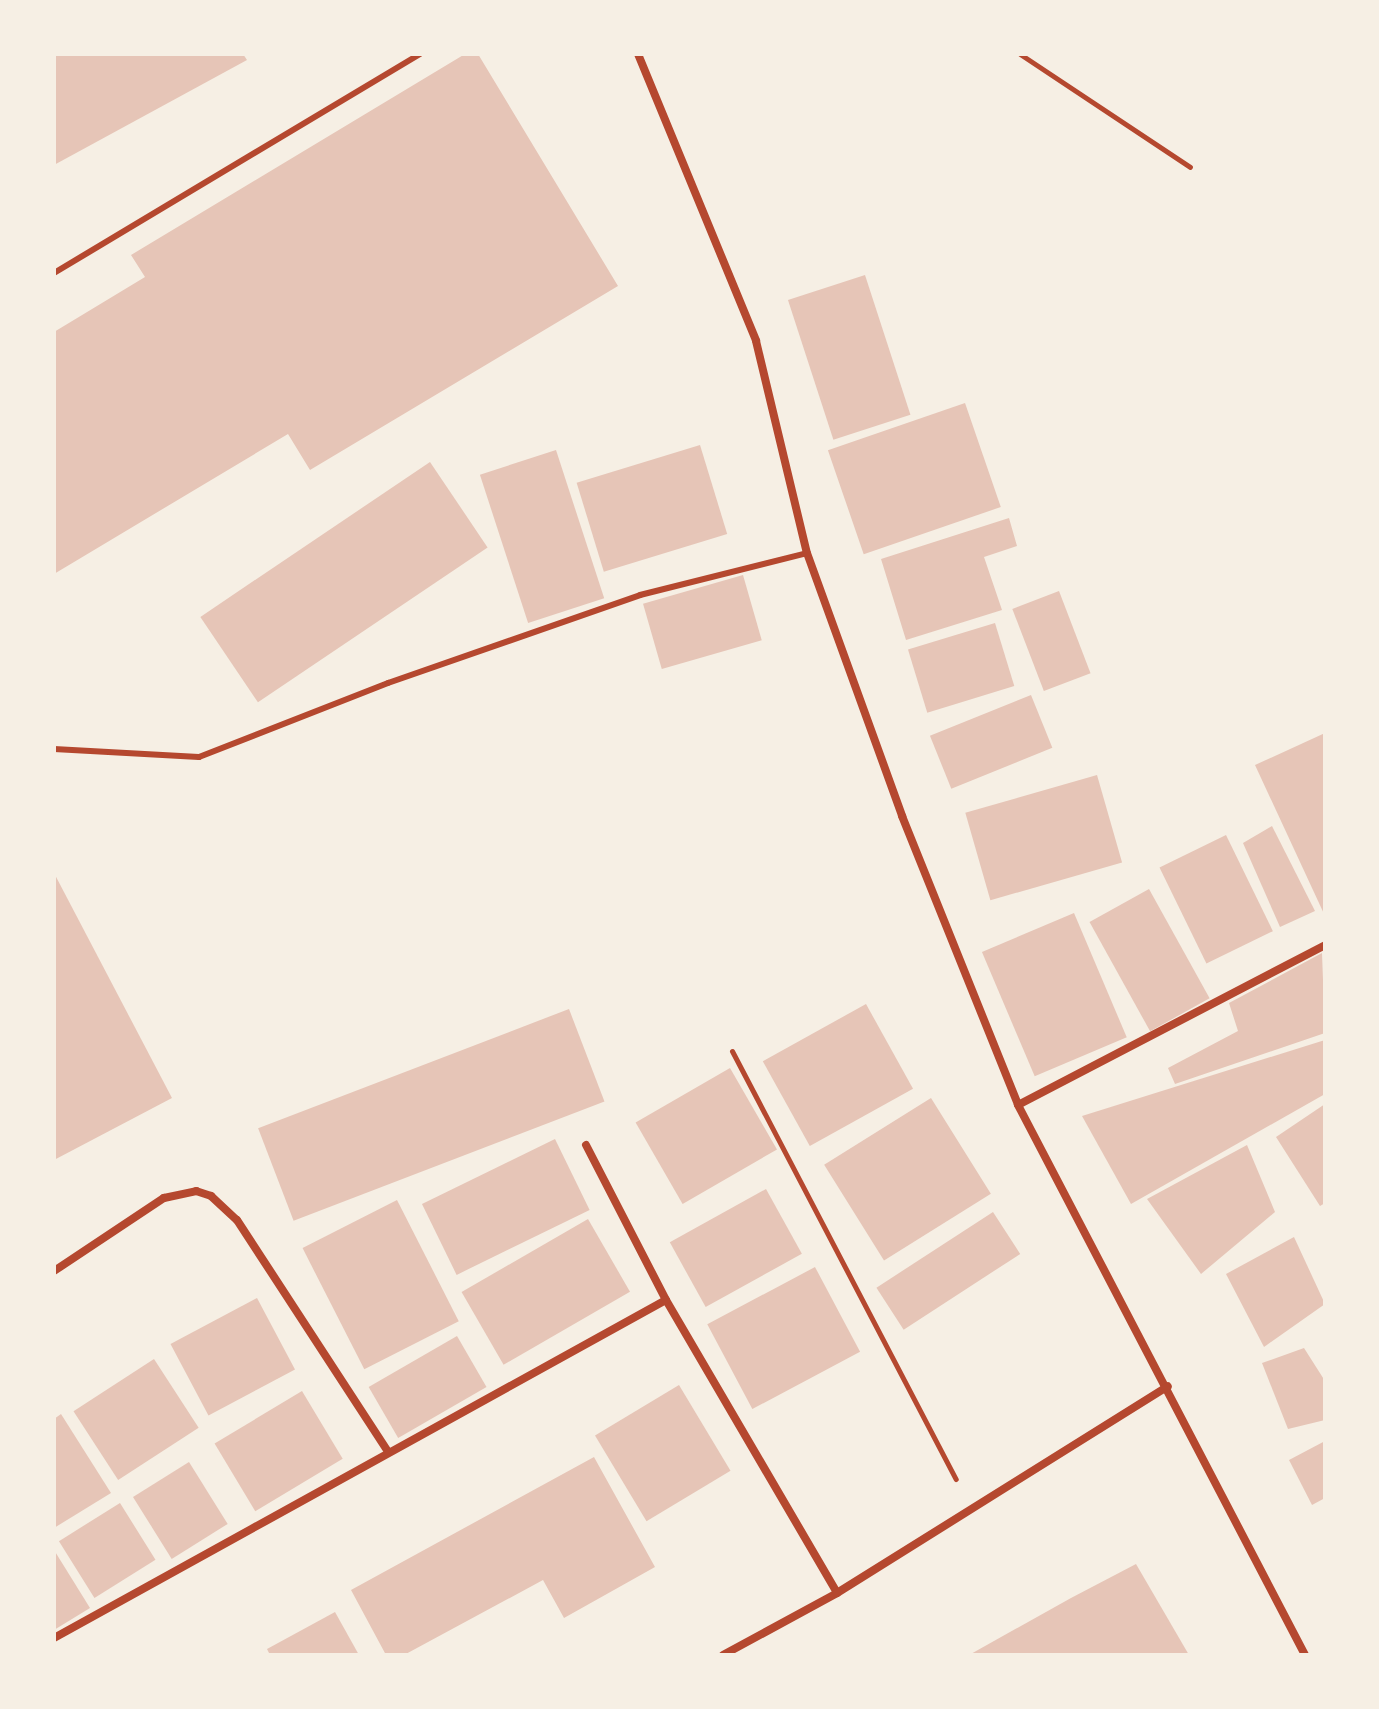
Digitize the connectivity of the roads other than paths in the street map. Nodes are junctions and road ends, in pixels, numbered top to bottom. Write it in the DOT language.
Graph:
graph roads {
  1 [pos="420,54"];
  2 [pos="638,54"];
  3 [pos="54,273"];
  4 [pos="807,553"];
  5 [pos="54,749"];
  6 [pos="1325,945"];
  7 [pos="1018,1105"];
  8 [pos="586,1145"];
  9 [pos="54,1271"];
  10 [pos="666,1300"];
  11 [pos="1168,1386"];
  12 [pos="387,1450"];
  13 [pos="837,1593"];
  14 [pos="54,1638"];
  15 [pos="723,1655"];
  16 [pos="1305,1655"];
  1 -- 3 [label="lane"];
  2 -- 4 [label="street"];
  4 -- 5 [label="lane"];
  4 -- 7 [label="street"];
  6 -- 7 [label="street"];
  7 -- 11 [label="street"];
  8 -- 10 [label="street"];
  9 -- 12 [label="street"];
  10 -- 12 [label="street"];
  10 -- 13 [label="street"];
  11 -- 13 [label="street"];
  11 -- 16 [label="street"];
  12 -- 14 [label="street"];
  13 -- 15 [label="street"];
}
